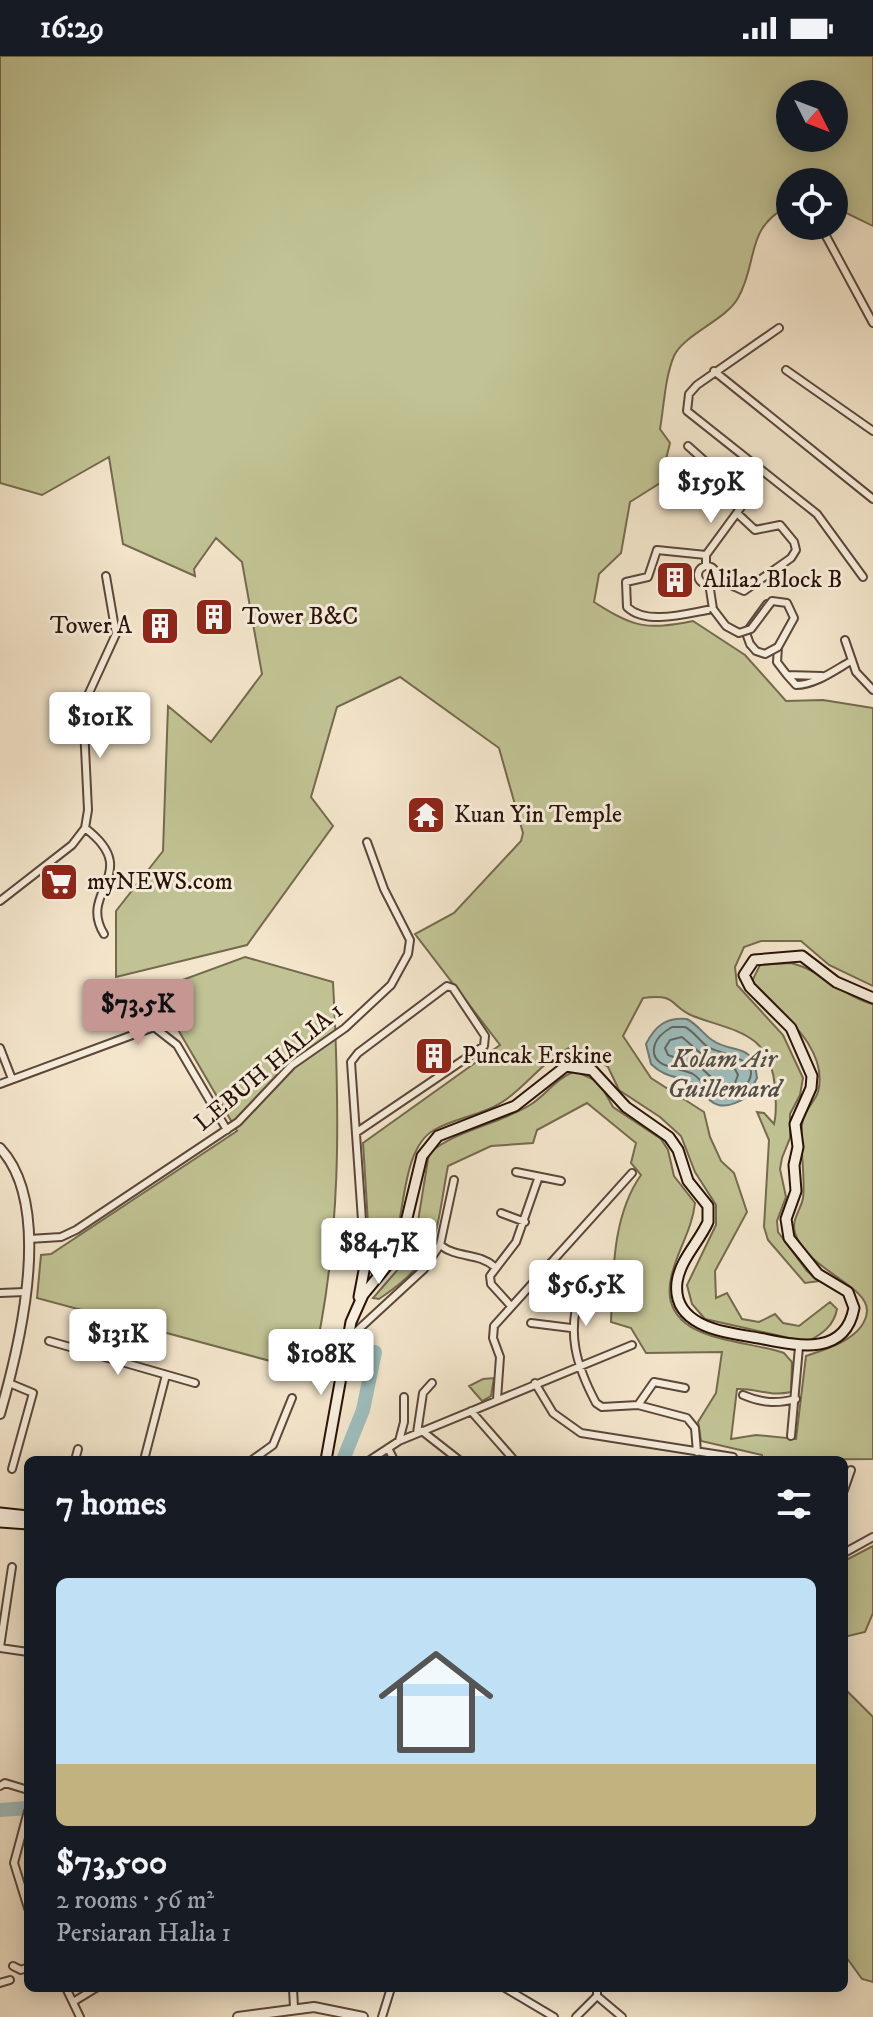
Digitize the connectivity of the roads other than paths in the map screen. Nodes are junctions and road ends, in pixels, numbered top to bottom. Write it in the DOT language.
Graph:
graph roads {
  1 [pos="828,240"];
  2 [pos="873,323"];
  3 [pos="779,328"];
  4 [pos="786,370"];
  5 [pos="714,371"];
  6 [pos="873,431"];
  7 [pos="688,446"];
  8 [pos="756,467"];
  9 [pos="743,484"];
  10 [pos="873,499"];
  11 [pos="739,515"];
  12 [pos="706,555"];
  13 [pos="706,566"];
  14 [pos="106,576"];
  15 [pos="863,577"];
  16 [pos="712,581"];
  17 [pos="713,609"];
  18 [pos="845,640"];
  19 [pos="851,661"];
  20 [pos="873,690"];
  21 [pos="85,828"];
  22 [pos="367,842"];
  23 [pos="0,901"];
  24 [pos="104,934"];
  25 [pos="873,998"];
  26 [pos="1,1050"];
  27 [pos="0,1060"];
  28 [pos="12,1079"];
  29 [pos="0,1084"];
  30 [pos="227,1130"];
  31 [pos="357,1132"];
  32 [pos="0,1148"];
  33 [pos="516,1172"];
  34 [pos="632,1173"];
  35 [pos="538,1179"];
  36 [pos="454,1180"];
  37 [pos="561,1181"];
  38 [pos="501,1213"];
  39 [pos="525,1222"];
  40 [pos="363,1228"];
  41 [pos="406,1231"];
  42 [pos="29,1239"];
  43 [pos="440,1245"];
  44 [pos="364,1249"];
  45 [pos="366,1260"];
  46 [pos="495,1267"];
  47 [pos="387,1268"];
  48 [pos="379,1276"];
  49 [pos="581,1290"];
  50 [pos="25,1292"];
  51 [pos="0,1293"];
  52 [pos="358,1305"];
  53 [pos="511,1306"];
  54 [pos="531,1323"];
  55 [pos="571,1328"];
  56 [pos="347,1340"];
  57 [pos="49,1341"];
  58 [pos="632,1345"];
  59 [pos="799,1347"];
  60 [pos="580,1366"];
  61 [pos="166,1375"];
  62 [pos="9,1383"];
  63 [pos="195,1383"];
  64 [pos="432,1383"];
  65 [pos="535,1383"];
  66 [pos="685,1388"];
  67 [pos="743,1395"];
  68 [pos="404,1397"];
  69 [pos="292,1398"];
  70 [pos="497,1399"];
  71 [pos="796,1399"];
  72 [pos="638,1405"];
  73 [pos="471,1411"];
  74 [pos="0,1414"];
  75 [pos="419,1432"];
  76 [pos="791,1436"];
  77 [pos="399,1441"];
  78 [pos="388,1448"];
  79 [pos="78,1449"];
  80 [pos="697,1452"];
  81 [pos="76,1456"];
  82 [pos="145,1456"];
  83 [pos="258,1456"];
  84 [pos="327,1456"];
  85 [pos="376,1456"];
  86 [pos="391,1456"];
  87 [pos="453,1456"];
  88 [pos="510,1456"];
  89 [pos="726,1456"];
  90 [pos="12,1469"];
  91 [pos="851,1470"];
  92 [pos="848,1479"];
  93 [pos="0,1515"];
  94 [pos="24,1516"];
  95 [pos="24,1523"];
  96 [pos="873,1537"];
  97 [pos="848,1551"];
  98 [pos="12,1567"];
  99 [pos="0,1647"];
  100 [pos="24,1651"];
  101 [pos="0,1786"];
  102 [pos="24,1789"];
  103 [pos="24,1824"];
  104 [pos="24,1880"];
  105 [pos="18,1882"];
  106 [pos="24,1898"];
  107 [pos="13,1966"];
  108 [pos="24,1969"];
  109 [pos="10,1980"];
  110 [pos="0,1983"];
  111 [pos="68,1992"];
  112 [pos="89,1992"];
  113 [pos="293,1992"];
  114 [pos="390,1992"];
  115 [pos="512,1992"];
  116 [pos="597,1992"];
  117 [pos="73,2002"];
  118 [pos="294,2008"];
  119 [pos="326,2012"];
  120 [pos="80,2017"];
  121 [pos="238,2017"];
  122 [pos="363,2017"];
  123 [pos="382,2017"];
  124 [pos="554,2017"];
  125 [pos="576,2017"];
  126 [pos="622,2017"];
  1 -- 2 [label="street"];
  3 -- 5 [label="street"];
  4 -- 6 [label="street"];
  5 -- 8 [label="street"];
  5 -- 10 [label="street"];
  7 -- 11 [label="street"];
  8 -- 9 [label="street"];
  8 -- 15 [label="street"];
  11 -- 12 [label="street"];
  11 -- 16 [label="street"];
  12 -- 13 [label="street"];
  12 -- 17 [label="street"];
  13 -- 16 [label="street"];
  13 -- 16 [label="street"];
  14 -- 21 [label="street"];
  16 -- 17 [label="street"];
  17 -- 19 [label="street, bridge"];
  18 -- 19 [label="street"];
  19 -- 20 [label="street"];
  21 -- 23 [label="street"];
  21 -- 24 [label="street"];
  22 -- 30 [label="street, LEBUH HALIA 1"];
  25 -- 59 [label="main road"];
  26 -- 27 [label="street"];
  26 -- 28 [label="street"];
  28 -- 29 [label="street"];
  28 -- 30 [label="street"];
  30 -- 42 [label="street, LEBUH HALIA 1"];
  31 -- 31 [label="street"];
  31 -- 40 [label="street"];
  32 -- 42 [label="street"];
  33 -- 35 [label="street"];
  34 -- 53 [label="street"];
  35 -- 37 [label="street"];
  35 -- 39 [label="street"];
  36 -- 43 [label="street"];
  38 -- 39 [label="street"];
  39 -- 46 [label="street"];
  40 -- 41 [label="main road"];
  40 -- 44 [label="street"];
  41 -- 47 [label="main road"];
  41 -- 59 [label="main road"];
  42 -- 50 [label="street"];
  43 -- 46 [label="street"];
  43 -- 56 [label="street"];
  44 -- 45 [label="street"];
  44 -- 47 [label="street"];
  45 -- 48 [label="street"];
  45 -- 52 [label="main road"];
  46 -- 53 [label="street"];
  47 -- 48 [label="main road"];
  48 -- 52 [label="main road"];
  49 -- 55 [label="street"];
  50 -- 51 [label="street"];
  50 -- 62 [label="street"];
  52 -- 56 [label="main road"];
  53 -- 70 [label="street"];
  54 -- 55 [label="street"];
  55 -- 60 [label="street"];
  56 -- 84 [label="main road"];
  57 -- 61 [label="street"];
  58 -- 60 [label="street"];
  59 -- 71 [label="street"];
  60 -- 65 [label="street"];
  60 -- 72 [label="street"];
  61 -- 63 [label="street"];
  61 -- 82 [label="street"];
  62 -- 74 [label="street"];
  62 -- 90 [label="street"];
  64 -- 75 [label="street"];
  65 -- 70 [label="street"];
  65 -- 80 [label="street"];
  66 -- 72 [label="street"];
  67 -- 71 [label="street"];
  68 -- 77 [label="street"];
  69 -- 83 [label="street"];
  70 -- 73 [label="street"];
  71 -- 76 [label="street"];
  72 -- 80 [label="street"];
  73 -- 75 [label="street"];
  73 -- 88 [label="street"];
  75 -- 77 [label="street"];
  75 -- 87 [label="street"];
  77 -- 78 [label="street"];
  78 -- 85 [label="street"];
  78 -- 86 [label="street"];
  79 -- 81 [label="street"];
  80 -- 89 [label="street"];
  91 -- 92 [label="street"];
  93 -- 94 [label="main road"];
  93 -- 95 [label="main road"];
  96 -- 97 [label="street"];
  98 -- 99 [label="street"];
  99 -- 100 [label="street"];
  101 -- 102 [label="street"];
  103 -- 105 [label="street"];
  104 -- 105 [label="street"];
  105 -- 106 [label="street"];
  107 -- 108 [label="street"];
  109 -- 110 [label="street"];
  111 -- 117 [label="street"];
  112 -- 117 [label="street"];
  113 -- 118 [label="street"];
  114 -- 123 [label="street"];
  115 -- 124 [label="street"];
  116 -- 125 [label="street"];
  116 -- 126 [label="street"];
  117 -- 120 [label="street"];
  118 -- 119 [label="street"];
  118 -- 121 [label="street"];
  119 -- 122 [label="street"];
}
